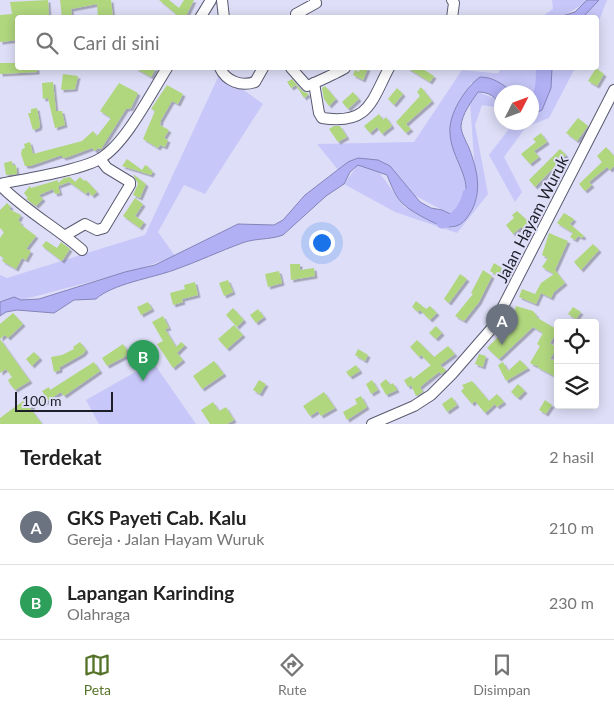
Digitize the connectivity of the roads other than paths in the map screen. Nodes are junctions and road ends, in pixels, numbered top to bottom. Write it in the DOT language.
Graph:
graph roads {
  1 [pos="210,0"];
  2 [pos="222,0"];
  3 [pos="452,0"];
  4 [pos="318,1"];
  5 [pos="202,15"];
  6 [pos="224,15"];
  7 [pos="298,15"];
  8 [pos="452,15"];
  9 [pos="166,70"];
  10 [pos="221,70"];
  11 [pos="261,70"];
  12 [pos="293,70"];
  13 [pos="343,70"];
  14 [pos="388,70"];
  15 [pos="314,84"];
  16 [pos="614,90"];
  17 [pos="100,159"];
  18 [pos="0,185"];
  19 [pos="66,235"];
  20 [pos="82,250"];
  21 [pos="372,424"];
  1 -- 5 [label="street"];
  2 -- 6 [label="street"];
  3 -- 8 [label="street"];
  4 -- 7 [label="street"];
  9 -- 17 [label="street"];
  10 -- 11 [label="street"];
  12 -- 15 [label="street"];
  13 -- 15 [label="street"];
  14 -- 15 [label="street"];
  16 -- 21 [label="street, Jalan Hayam Wuruk"];
  17 -- 18 [label="street"];
  17 -- 19 [label="street"];
  18 -- 19 [label="street"];
  19 -- 20 [label="street"];
}
